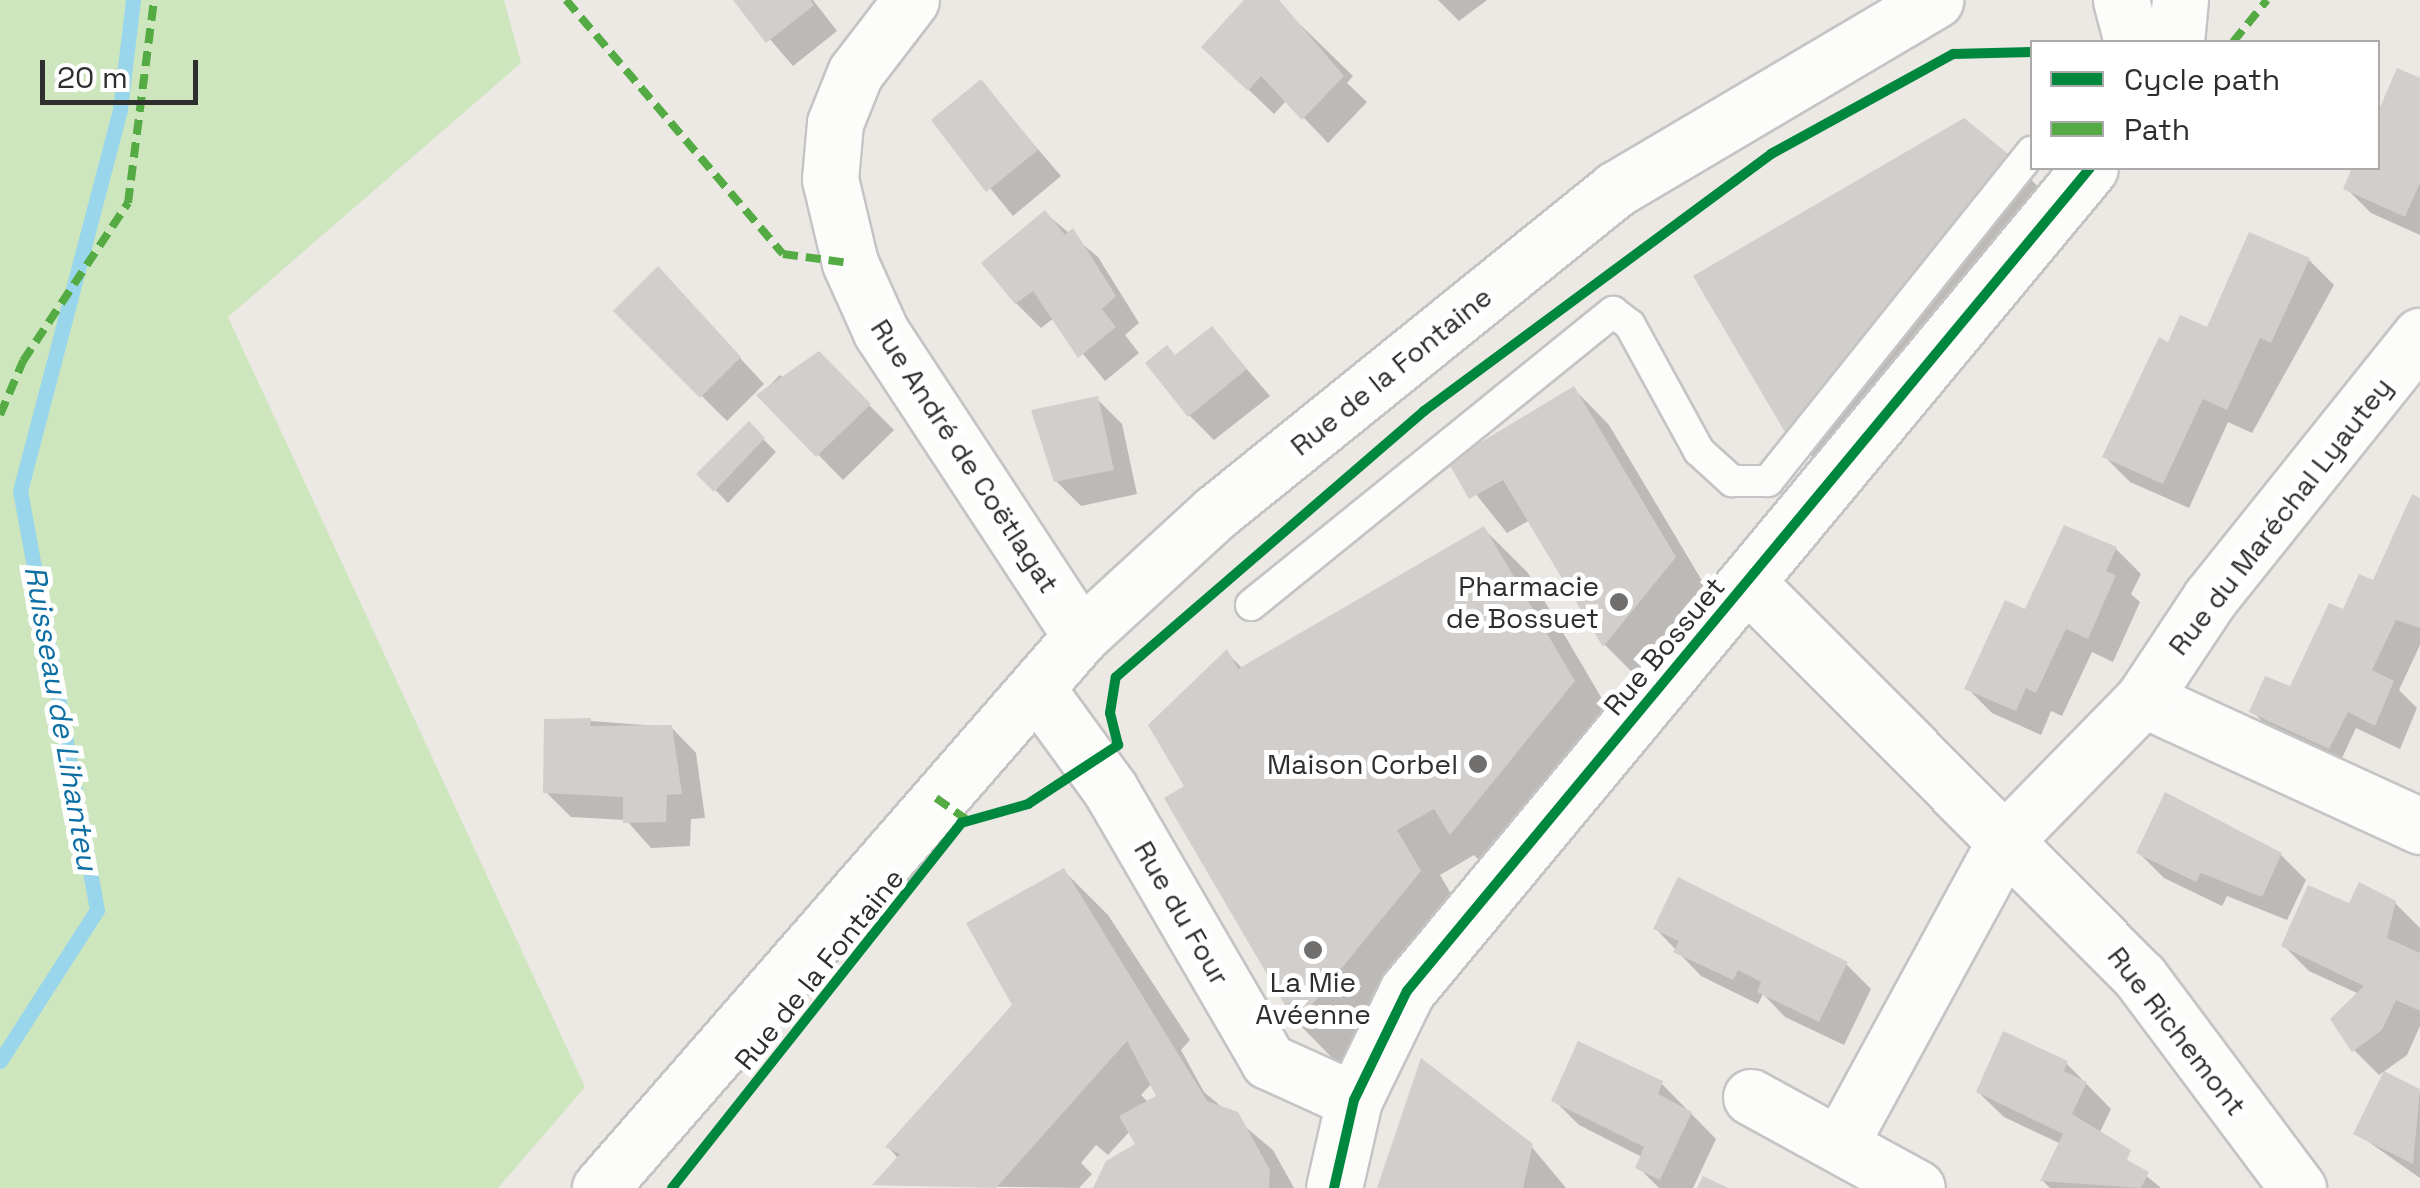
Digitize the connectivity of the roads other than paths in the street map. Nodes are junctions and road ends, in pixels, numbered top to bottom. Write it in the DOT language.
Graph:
graph roads {
  1 [pos="911,0"];
  2 [pos="1935,0"];
  3 [pos="2121,0"];
  4 [pos="2180,0"];
  5 [pos="2131,40"];
  6 [pos="2176,40"];
  7 [pos="2030,154"];
  8 [pos="2088,170"];
  9 [pos="2420,336"];
  10 [pos="1747,582"];
  11 [pos="1251,606"];
  12 [pos="1082,636"];
  13 [pos="1037,690"];
  14 [pos="2143,700"];
  15 [pos="2420,826"];
  16 [pos="2007,838"];
  17 [pos="1750,1097"];
  18 [pos="1354,1100"];
  19 [pos="1841,1142"];
  20 [pos="600,1188"];
  21 [pos="1334,1188"];
  22 [pos="1916,1188"];
  23 [pos="2298,1188"];
  1 -- 12 [label="street, Rue André de Coëtlagat"];
  2 -- 12 [label="street, Rue de la Fontaine"];
  3 -- 5 [label="street"];
  4 -- 6 [label="street"];
  7 -- 11 [label="lane"];
  8 -- 10 [label="street, Rue Bossuet"];
  9 -- 14 [label="street, Rue du Maréchal Lyautey"];
  10 -- 16 [label="street, Rue Richemont"];
  10 -- 18 [label="street, Rue Bossuet"];
  12 -- 13 [label="street, Rue de la Fontaine"];
  13 -- 18 [label="street, Rue du Four"];
  13 -- 20 [label="street, Rue de la Fontaine"];
  14 -- 15 [label="street"];
  14 -- 16 [label="street, Rue du Maréchal Lyautey"];
  16 -- 19 [label="street"];
  16 -- 23 [label="street, Rue Richemont"];
  17 -- 19 [label="street"];
  18 -- 21 [label="street, Rue Bossuet"];
  19 -- 22 [label="street"];
}
